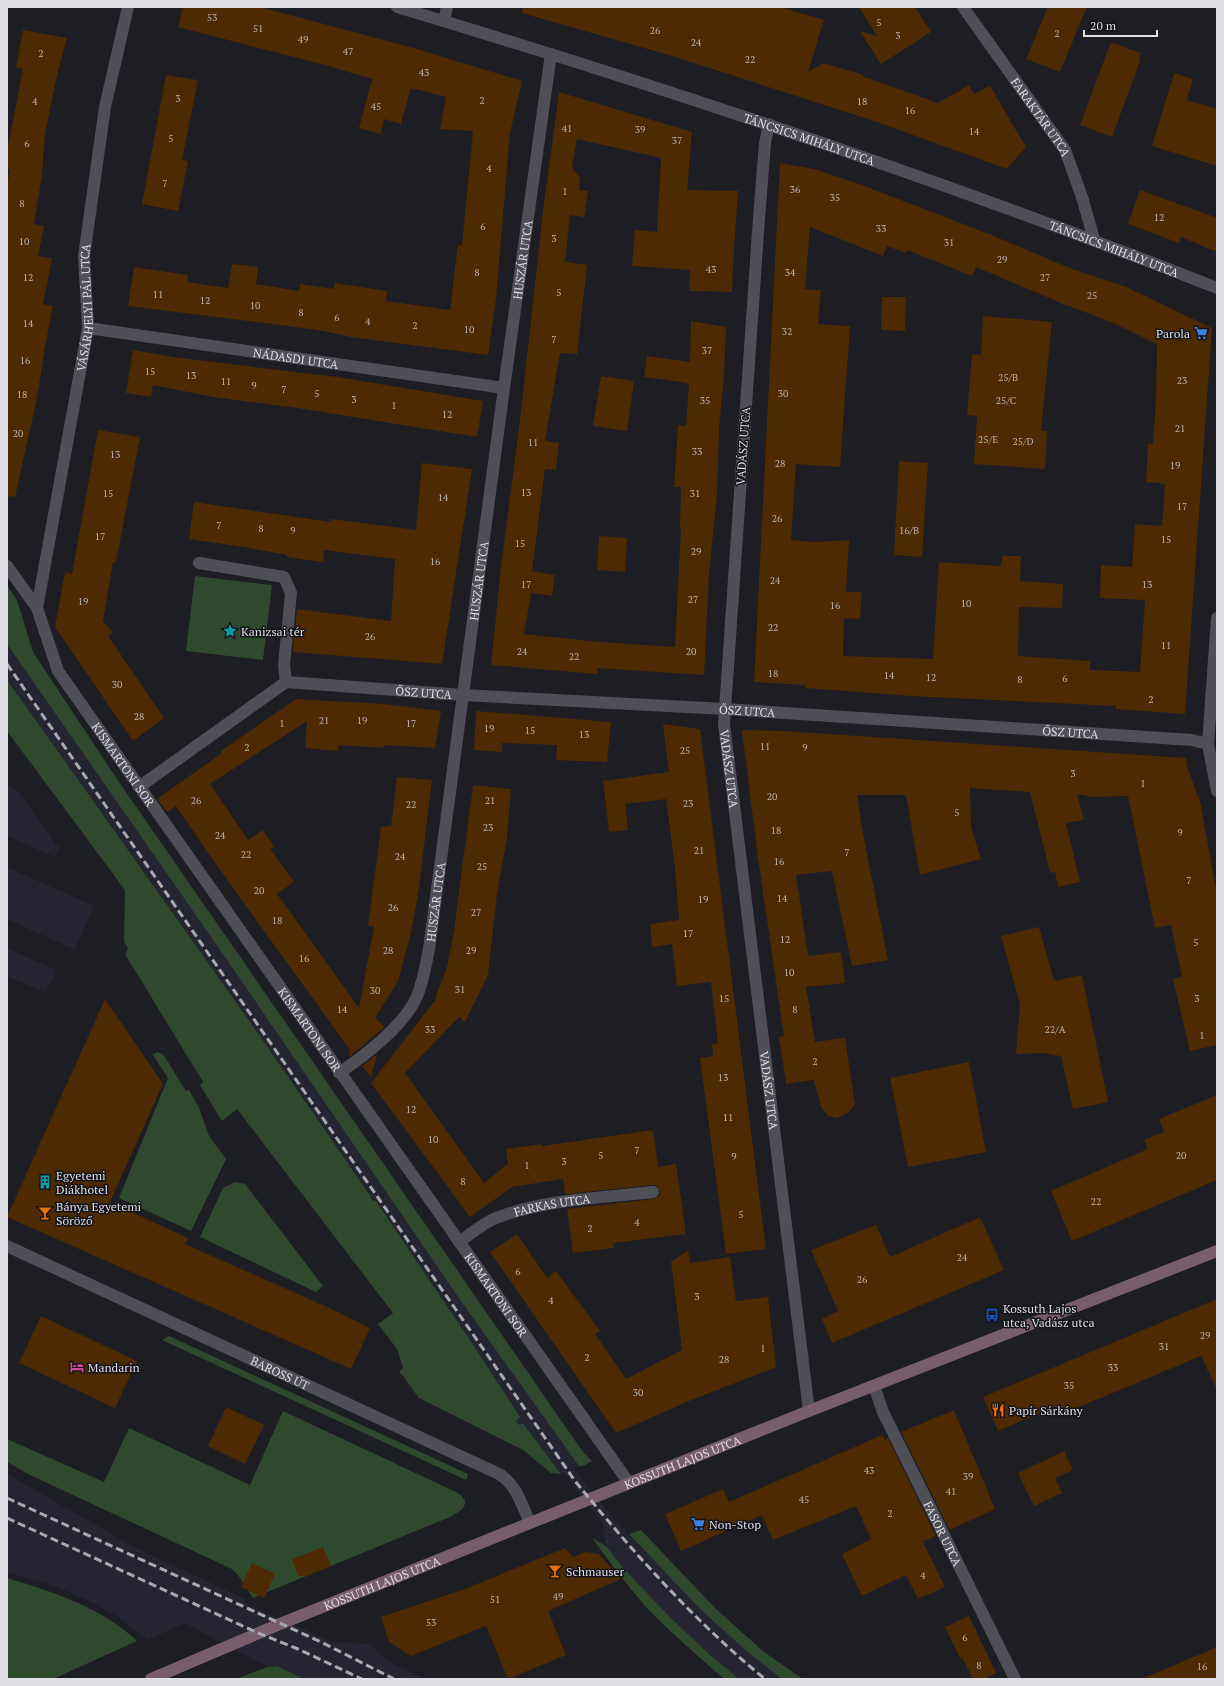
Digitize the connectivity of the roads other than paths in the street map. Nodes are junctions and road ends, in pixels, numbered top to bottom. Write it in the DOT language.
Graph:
graph roads {
  1 [pos="128,7"];
  2 [pos="397,7"];
  3 [pos="447,7"];
  4 [pos="964,7"];
  5 [pos="444,21"];
  6 [pos="551,54"];
  7 [pos="769,124"];
  8 [pos="1094,239"];
  9 [pos="1217,288"];
  10 [pos="88,328"];
  11 [pos="504,388"];
  12 [pos="199,563"];
  13 [pos="7,566"];
  14 [pos="37,608"];
  15 [pos="1217,618"];
  16 [pos="286,682"];
  17 [pos="463,695"];
  18 [pos="725,709"];
  19 [pos="1208,744"];
  20 [pos="138,787"];
  21 [pos="1217,791"];
  22 [pos="339,1072"];
  23 [pos="654,1192"];
  24 [pos="459,1242"];
  25 [pos="7,1246"];
  26 [pos="1217,1251"];
  27 [pos="874,1386"];
  28 [pos="809,1411"];
  29 [pos="630,1483"];
  30 [pos="530,1523"];
  31 [pos="151,1679"];
  32 [pos="1015,1679"];
  1 -- 10 [label="street, VÁSÁRHELYI PÁL UTCA"];
  2 -- 5 [label="street, TÁNCSICS MIHÁLY UTCA"];
  3 -- 5 [label="street"];
  4 -- 8 [label="street, FARAKTÁR UTCA"];
  5 -- 6 [label="street, TÁNCSICS MIHÁLY UTCA"];
  6 -- 7 [label="street, TÁNCSICS MIHÁLY UTCA"];
  6 -- 11 [label="street, HUSZÁR UTCA"];
  7 -- 8 [label="street, TÁNCSICS MIHÁLY UTCA"];
  7 -- 18 [label="street, VADÁSZ UTCA"];
  8 -- 9 [label="street, TÁNCSICS MIHÁLY UTCA"];
  10 -- 11 [label="street, NÁDASDI UTCA"];
  10 -- 14 [label="street, VÁSÁRHELYI PÁL UTCA"];
  11 -- 17 [label="street, HUSZÁR UTCA"];
  12 -- 16 [label="street"];
  13 -- 14 [label="street, KISMARTONI SOR"];
  14 -- 20 [label="street, KISMARTONI SOR"];
  15 -- 19 [label="street"];
  16 -- 17 [label="street, ŐSZ UTCA"];
  16 -- 20 [label="street"];
  17 -- 18 [label="street, ŐSZ UTCA"];
  17 -- 22 [label="street, HUSZÁR UTCA"];
  18 -- 19 [label="street, ŐSZ UTCA"];
  18 -- 28 [label="street, VADÁSZ UTCA"];
  19 -- 21 [label="street"];
  20 -- 22 [label="street, KISMARTONI SOR"];
  22 -- 24 [label="street, KISMARTONI SOR"];
  23 -- 24 [label="street, FARKAS UTCA"];
  24 -- 29 [label="street, KISMARTONI SOR"];
  25 -- 30 [label="street, BAROSS ÚT"];
  26 -- 27 [label="street, KOSSUTH LAJOS UTCA"];
  27 -- 28 [label="street, KOSSUTH LAJOS UTCA"];
  27 -- 32 [label="street, FASOR UTCA"];
  28 -- 29 [label="street, KOSSUTH LAJOS UTCA"];
  29 -- 30 [label="street, KOSSUTH LAJOS UTCA"];
  30 -- 31 [label="street, KOSSUTH LAJOS UTCA"];
}
